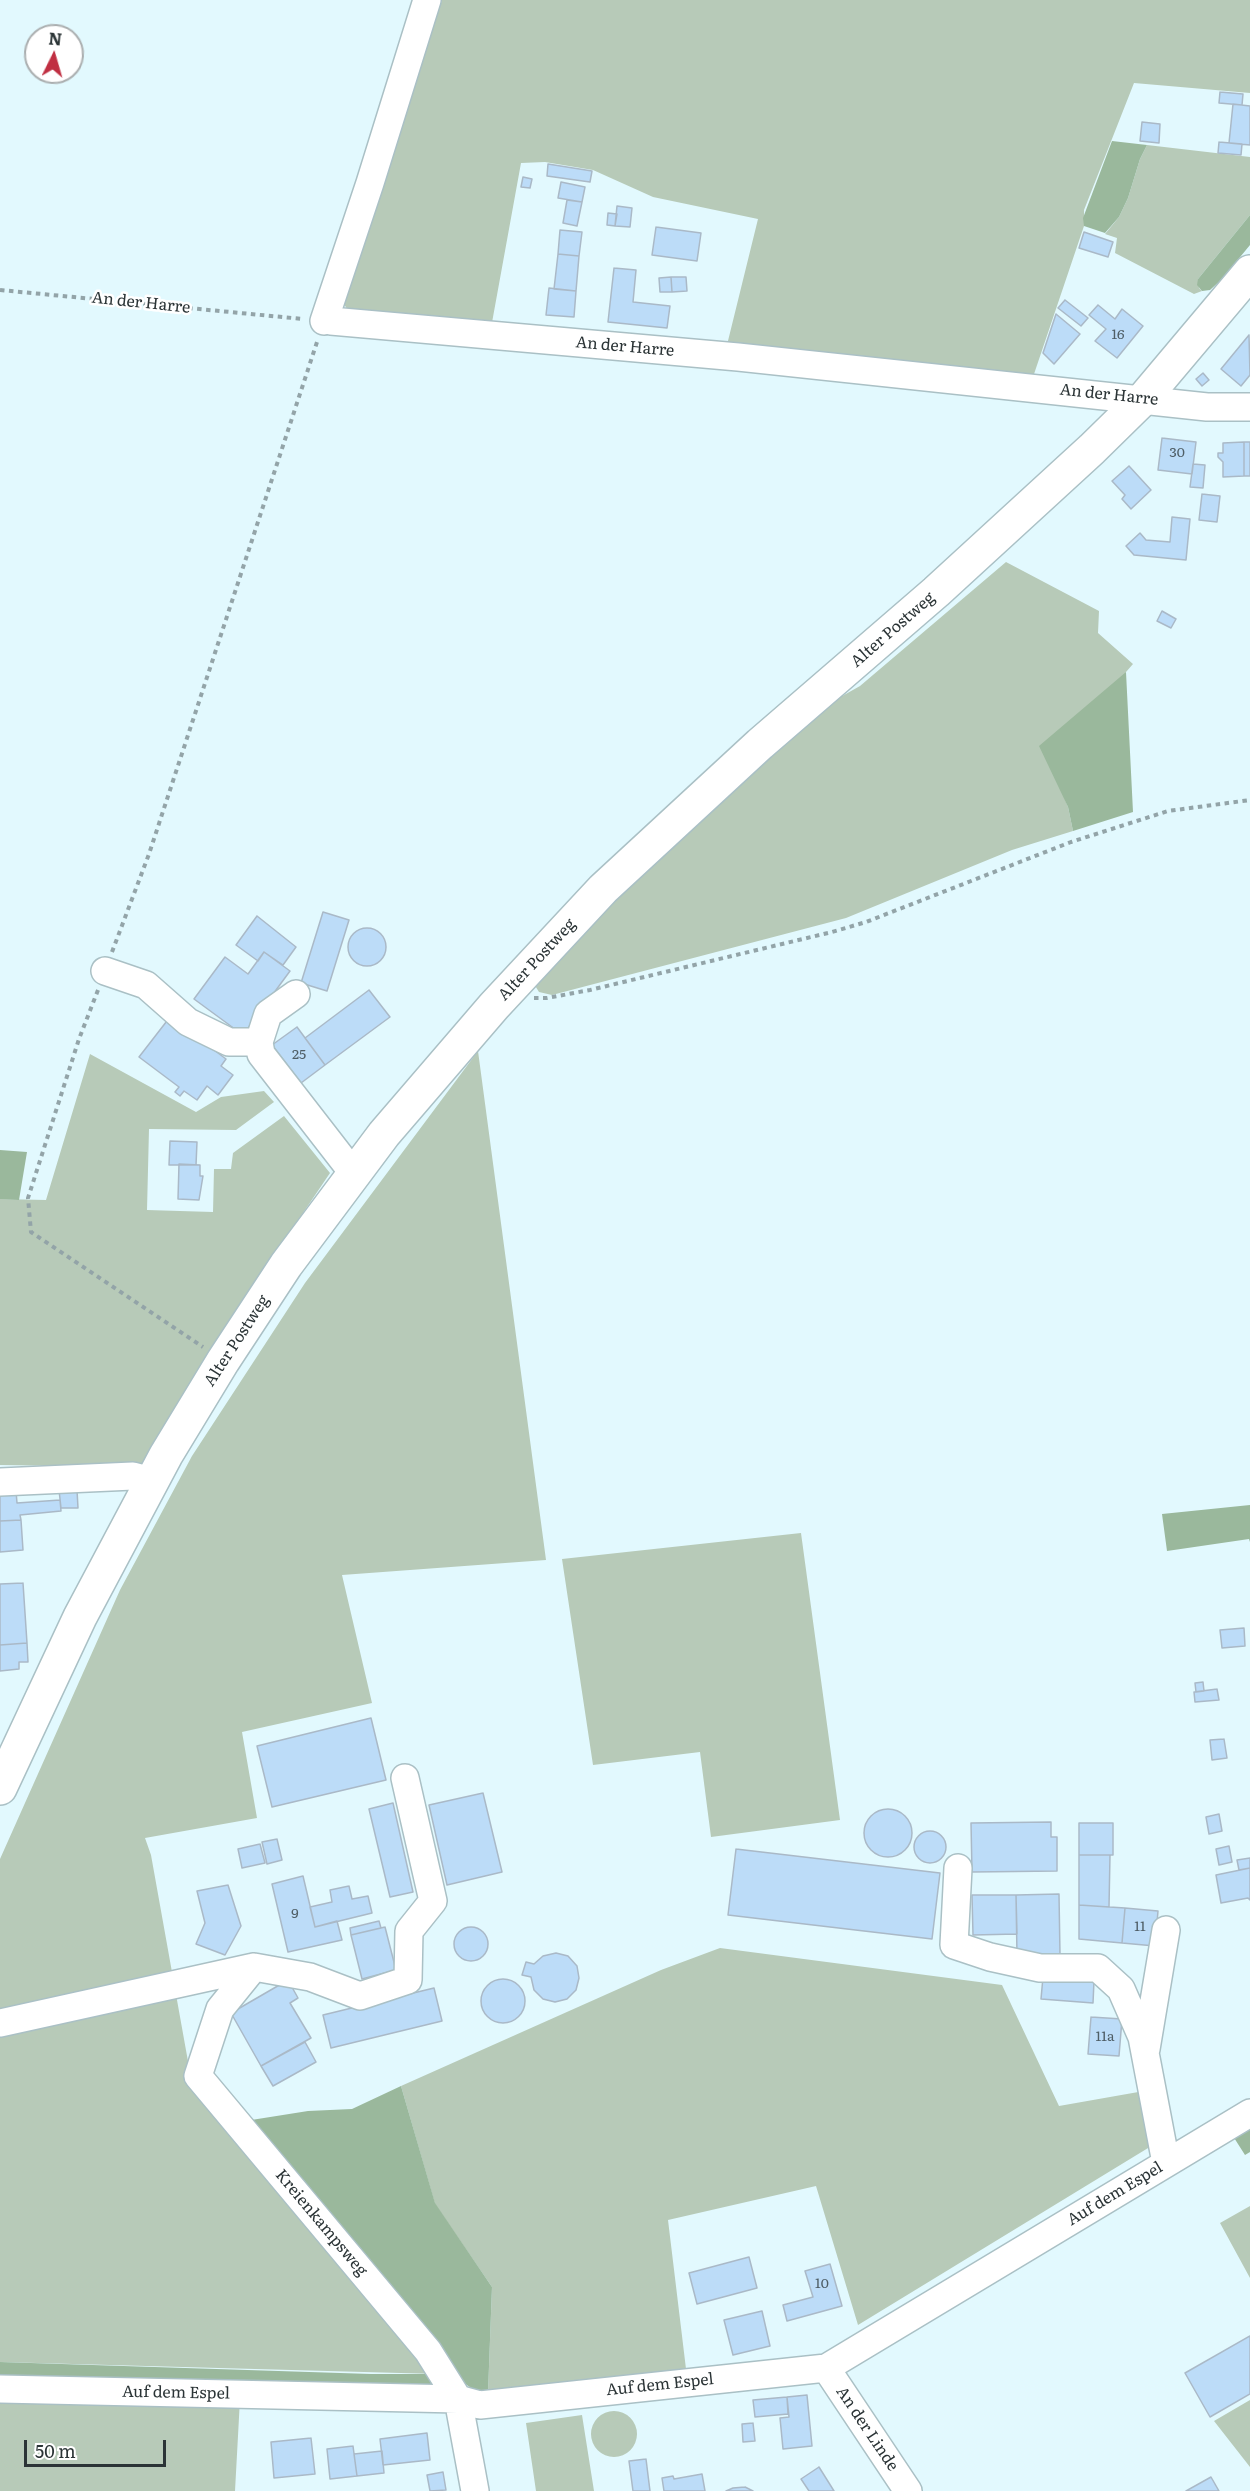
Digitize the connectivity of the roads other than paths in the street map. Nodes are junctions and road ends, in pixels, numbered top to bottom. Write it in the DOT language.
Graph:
graph roads {
  1 [pos="427,0"];
  2 [pos="1250,272"];
  3 [pos="1144,398"];
  4 [pos="1250,407"];
  5 [pos="105,971"];
  6 [pos="297,994"];
  7 [pos="259,1042"];
  8 [pos="354,1174"];
  9 [pos="152,1481"];
  10 [pos="0,1482"];
  11 [pos="405,1778"];
  12 [pos="0,1788"];
  13 [pos="958,1868"];
  14 [pos="1166,1930"];
  15 [pos="254,1967"];
  16 [pos="0,2024"];
  17 [pos="1145,2054"];
  18 [pos="1250,2113"];
  19 [pos="1166,2163"];
  20 [pos="826,2368"];
  21 [pos="0,2389"];
  22 [pos="458,2399"];
  23 [pos="475,2491"];
  24 [pos="908,2491"];
  1 -- 3 [label="street, An der Harre"];
  2 -- 3 [label="main road, Alter Postweg"];
  3 -- 4 [label="street, An der Harre"];
  3 -- 8 [label="main road, Alter Postweg"];
  5 -- 7 [label="street"];
  6 -- 7 [label="street"];
  7 -- 8 [label="street"];
  8 -- 9 [label="main road, Alter Postweg"];
  9 -- 10 [label="street"];
  9 -- 12 [label="main road, Alter Postweg"];
  11 -- 15 [label="street"];
  13 -- 17 [label="street"];
  14 -- 17 [label="street"];
  15 -- 16 [label="street"];
  15 -- 22 [label="street, Kreienkampsweg"];
  17 -- 19 [label="street"];
  18 -- 19 [label="street, Auf dem Espel"];
  19 -- 20 [label="street, Auf dem Espel"];
  20 -- 22 [label="street, Auf dem Espel"];
  20 -- 24 [label="street, An der Linde"];
  21 -- 22 [label="street, Auf dem Espel"];
  22 -- 23 [label="street, Kreienkampsweg"];
}
